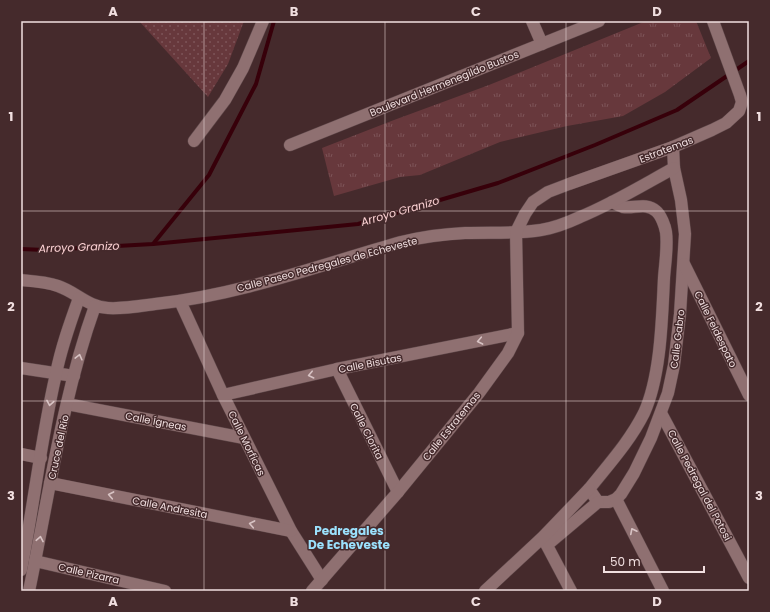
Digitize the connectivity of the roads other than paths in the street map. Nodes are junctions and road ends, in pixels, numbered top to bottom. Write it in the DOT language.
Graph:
graph roads {
  1 [pos="262,21"];
  2 [pos="532,21"];
  3 [pos="599,21"];
  4 [pos="713,21"];
  5 [pos="542,44"];
  6 [pos="194,141"];
  7 [pos="290,144"];
  8 [pos="673,148"];
  9 [pos="674,168"];
  10 [pos="612,202"];
  11 [pos="516,232"];
  12 [pos="684,263"];
  13 [pos="21,280"];
  14 [pos="79,298"];
  15 [pos="180,301"];
  16 [pos="95,306"];
  17 [pos="518,333"];
  18 [pos="21,368"];
  19 [pos="337,369"];
  20 [pos="56,374"];
  21 [pos="74,376"];
  22 [pos="223,395"];
  23 [pos="749,396"];
  24 [pos="67,404"];
  25 [pos="662,413"];
  26 [pos="244,438"];
  27 [pos="21,454"];
  28 [pos="40,458"];
  29 [pos="50,483"];
  30 [pos="589,489"];
  31 [pos="398,492"];
  32 [pos="616,499"];
  33 [pos="598,502"];
  34 [pos="290,531"];
  35 [pos="545,541"];
  36 [pos="35,561"];
  37 [pos="21,570"];
  38 [pos="749,578"];
  39 [pos="322,580"];
  40 [pos="29,591"];
  41 [pos="165,591"];
  42 [pos="312,591"];
  43 [pos="485,591"];
  44 [pos="571,591"];
  45 [pos="663,591"];
  1 -- 6 [label="street"];
  2 -- 5 [label="street"];
  3 -- 5 [label="street, Boulevard Hermenegildo Bustos"];
  4 -- 8 [label="street, Estratemas"];
  5 -- 7 [label="street, Boulevard Hermenegildo Bustos"];
  8 -- 9 [label="street, Calle Gabro"];
  8 -- 11 [label="street, Estratemas"];
  9 -- 10 [label="street, Calle Paseo Pedregales de Echeveste"];
  9 -- 12 [label="street, Calle Gabro"];
  10 -- 11 [label="street, Calle Paseo Pedregales de Echeveste"];
  10 -- 30 [label="street, Calle Gabro"];
  11 -- 15 [label="street, Calle Paseo Pedregales de Echeveste"];
  11 -- 17 [label="street, Calle Estratemas"];
  12 -- 23 [label="street, Calle Feldespato"];
  12 -- 25 [label="street, Calle Gabro"];
  13 -- 14 [label="street, Calle Paseo Pedregales de Echeveste"];
  14 -- 16 [label="street, Calle Paseo Pedregales de Echeveste"];
  14 -- 20 [label="street, Cruce del Río"];
  15 -- 16 [label="street, Calle Paseo Pedregales de Echeveste"];
  15 -- 22 [label="street, Calle Morficas"];
  21 -- 16 [label="street, Cruce del Río, one-way"];
  17 -- 19 [label="street, Calle Bisutas, one-way"];
  17 -- 31 [label="street, Calle Estratemas"];
  18 -- 20 [label="street"];
  19 -- 22 [label="street, Calle Bisutas, one-way"];
  19 -- 31 [label="street, Calle Clorita"];
  20 -- 21 [label="street"];
  20 -- 28 [label="street, Cruce del Río, one-way"];
  21 -- 24 [label="street, Cruce del Río"];
  22 -- 26 [label="street, Calle Morficas"];
  24 -- 26 [label="street, Calle Ígneas"];
  24 -- 29 [label="street, Cruce del Río"];
  25 -- 32 [label="street, Calle Gabro"];
  25 -- 38 [label="street, Calle Pedregal del Potosi"];
  26 -- 34 [label="street, Calle Morficas"];
  27 -- 28 [label="street"];
  28 -- 37 [label="street, Cruce del Río"];
  34 -- 29 [label="street, Calle Andresita, one-way"];
  36 -- 29 [label="street, Cruce del Río, one-way"];
  30 -- 33 [label="street"];
  30 -- 35 [label="street, Calle Gabro"];
  31 -- 39 [label="street, Calle Estratemas"];
  32 -- 33 [label="street"];
  45 -- 32 [label="street, one-way"];
  33 -- 35 [label="street, Calle Gabro"];
  34 -- 39 [label="street, Calle Morficas"];
  35 -- 43 [label="street, Calle Gabro"];
  35 -- 44 [label="street"];
  36 -- 40 [label="street, Cruce del Río"];
  36 -- 41 [label="street, Calle Pizarra"];
  39 -- 42 [label="street, Calle Estratemas"];
}
